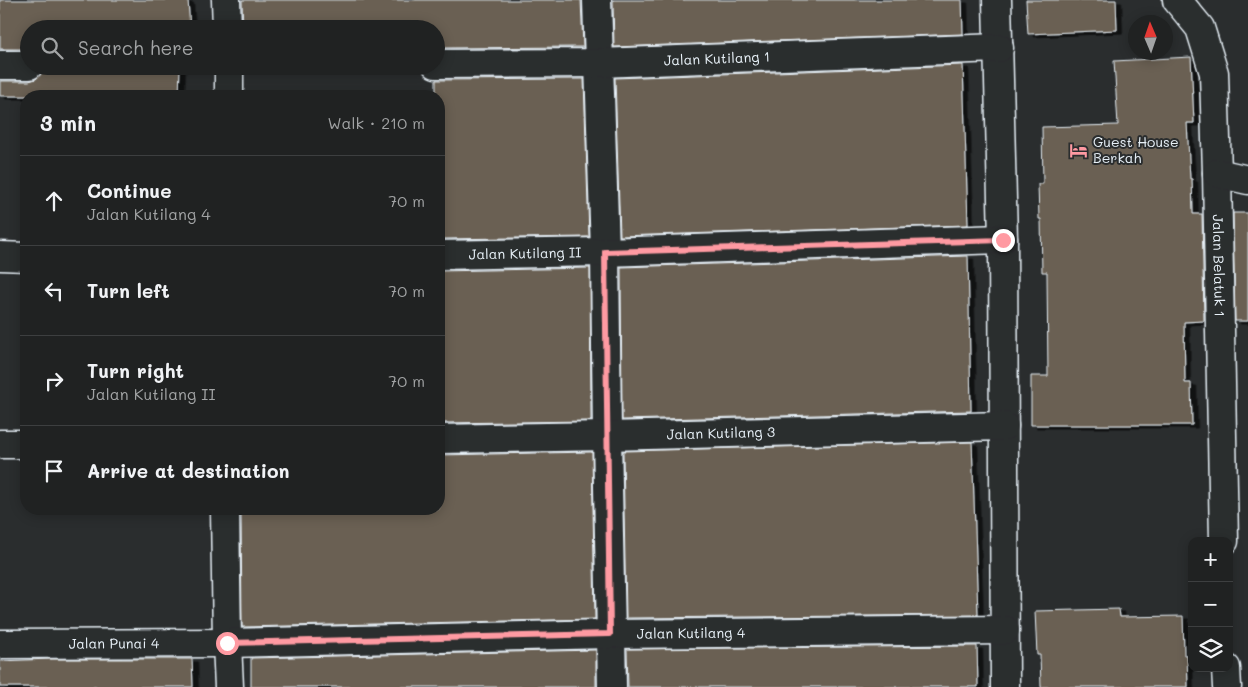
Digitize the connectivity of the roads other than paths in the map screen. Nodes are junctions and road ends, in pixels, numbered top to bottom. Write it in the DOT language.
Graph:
graph roads {
  1 [pos="226,0"];
  2 [pos="597,0"];
  3 [pos="997,0"];
  4 [pos="1177,0"];
  5 [pos="227,20"];
  6 [pos="999,48"];
  7 [pos="599,63"];
  8 [pos="445,64"];
  9 [pos="0,65"];
  10 [pos="20,65"];
  11 [pos="229,75"];
  12 [pos="229,90"];
  13 [pos="1217,173"];
  14 [pos="1248,180"];
  15 [pos="1003,240"];
  16 [pos="605,252"];
  17 [pos="445,254"];
  18 [pos="0,256"];
  19 [pos="20,257"];
  20 [pos="1004,426"];
  21 [pos="606,436"];
  22 [pos="445,438"];
  23 [pos="0,444"];
  24 [pos="20,444"];
  25 [pos="225,515"];
  26 [pos="1224,537"];
  27 [pos="1005,630"];
  28 [pos="610,634"];
  29 [pos="227,643"];
  30 [pos="0,644"];
  31 [pos="1226,672"];
  32 [pos="229,687"];
  33 [pos="612,687"];
  34 [pos="1005,687"];
  35 [pos="1226,687"];
  1 -- 5 [label="street"];
  2 -- 7 [label="street"];
  3 -- 6 [label="street"];
  4 -- 13 [label="street, Jalan Belatuk 1"];
  6 -- 7 [label="street, Jalan Kutilang 1"];
  6 -- 15 [label="street"];
  7 -- 8 [label="street, Jalan Kutilang 1"];
  7 -- 16 [label="street"];
  9 -- 10 [label="street"];
  11 -- 12 [label="street"];
  13 -- 14 [label="street"];
  13 -- 26 [label="street, Jalan Belatuk 1"];
  15 -- 16 [label="street, Jalan Kutilang II"];
  15 -- 20 [label="street"];
  16 -- 17 [label="street, Jalan Kutilang II"];
  16 -- 21 [label="street"];
  18 -- 19 [label="street"];
  20 -- 21 [label="street, Jalan Kutilang 3"];
  20 -- 27 [label="street"];
  21 -- 22 [label="street, Jalan Kutilang 3"];
  21 -- 28 [label="street"];
  23 -- 24 [label="street"];
  25 -- 29 [label="street"];
  27 -- 28 [label="street, Jalan Kutilang 4"];
  27 -- 34 [label="street"];
  28 -- 29 [label="street, Jalan Kutilang 4"];
  28 -- 33 [label="street"];
  29 -- 30 [label="street, Jalan Punai 4"];
  29 -- 32 [label="street"];
  31 -- 35 [label="street"];
}
